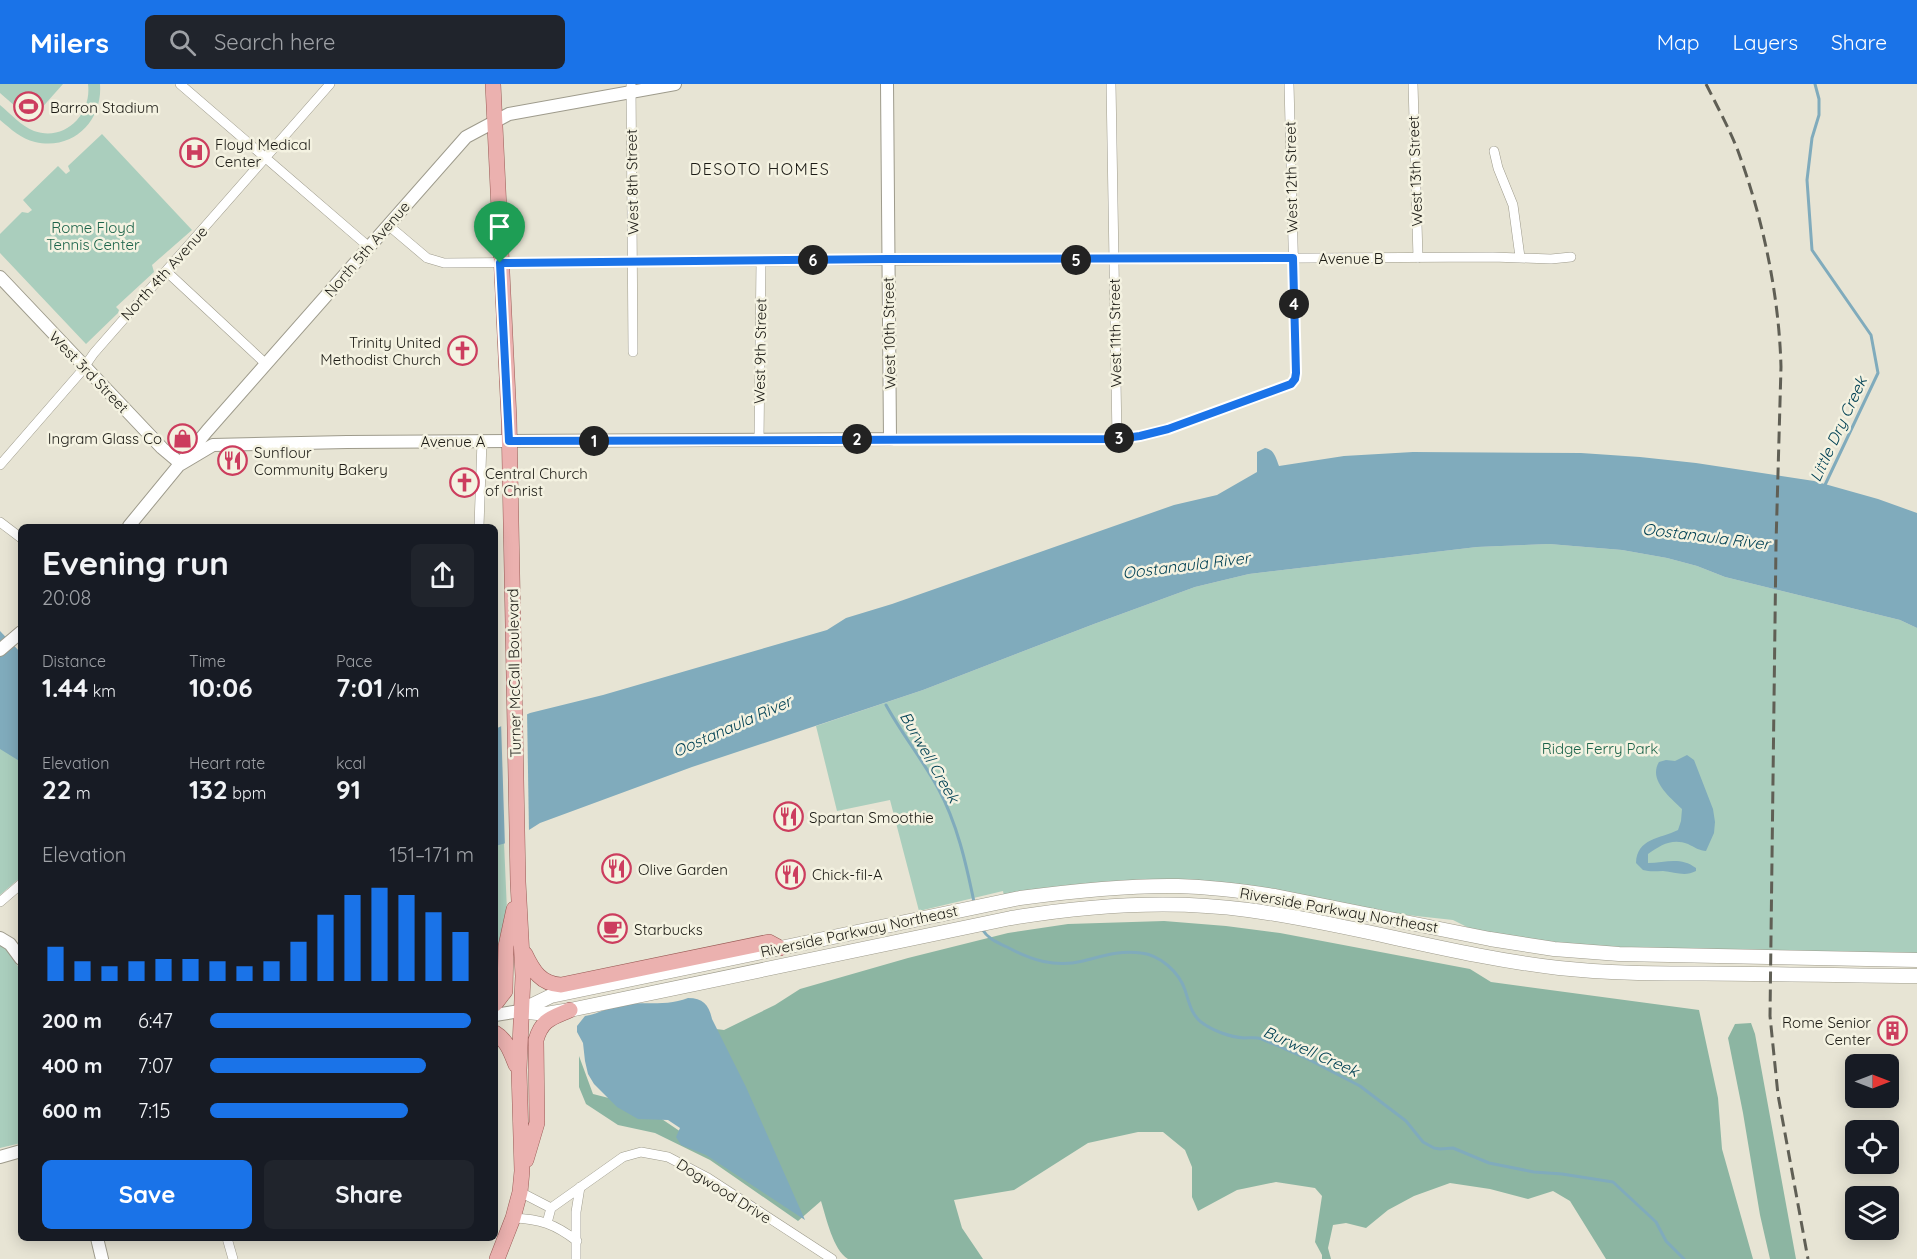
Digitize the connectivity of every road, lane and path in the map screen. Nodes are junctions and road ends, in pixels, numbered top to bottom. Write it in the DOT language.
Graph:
graph roads {
  1 [pos="180,84"];
  2 [pos="330,84"];
  3 [pos="493,84"];
  4 [pos="675,84"];
  5 [pos="887,84"];
  6 [pos="1111,84"];
  7 [pos="1289,84"];
  8 [pos="1413,84"];
  9 [pos="631,88"];
  10 [pos="494,122"];
  11 [pos="1494,150"];
  12 [pos="265,158"];
  13 [pos="388,225"];
  14 [pos="369,247"];
  15 [pos="1520,257"];
  16 [pos="1571,257"];
  17 [pos="1293,258"];
  18 [pos="1418,258"];
  19 [pos="888,259"];
  20 [pos="1113,260"];
  21 [pos="761,261"];
  22 [pos="500,263"];
  23 [pos="633,263"];
  24 [pos="166,271"];
  25 [pos="0,277"];
  26 [pos="633,352"];
  27 [pos="266,364"];
  28 [pos="85,367"];
  29 [pos="1295,379"];
  30 [pos="890,439"];
  31 [pos="1117,439"];
  32 [pos="482,441"];
  33 [pos="509,441"];
  34 [pos="759,441"];
  35 [pos="181,464"];
  36 [pos="0,465"];
  37 [pos="0,522"];
  38 [pos="131,524"];
  39 [pos="479,524"];
  40 [pos="18,536"];
  41 [pos="18,635"];
  42 [pos="0,650"];
  43 [pos="518,885"];
  44 [pos="18,887"];
  45 [pos="0,902"];
  46 [pos="0,938"];
  47 [pos="521,945"];
  48 [pos="780,948"];
  49 [pos="18,955"];
  50 [pos="1917,960"];
  51 [pos="1917,976"];
  52 [pos="498,1000"];
  53 [pos="570,1010"];
  54 [pos="520,1011"];
  55 [pos="498,1015"];
  56 [pos="498,1035"];
  57 [pos="519,1070"];
  58 [pos="18,1152"];
  59 [pos="0,1157"];
  60 [pos="522,1172"];
  61 [pos="580,1187"];
  62 [pos="520,1192"];
  63 [pos="551,1208"];
  64 [pos="513,1218"];
  65 [pos="547,1223"];
  66 [pos="98,1241"];
  67 [pos="228,1241"];
  68 [pos="577,1241"];
  69 [pos="102,1259"];
  70 [pos="233,1259"];
  71 [pos="497,1259"];
  72 [pos="576,1259"];
  73 [pos="831,1259"];
  1 -- 12 [label="street"];
  2 -- 12 [label="street, North 4th Avenue"];
  3 -- 10 [label="main road, Turner McCall Boulevard"];
  4 -- 9 [label="street, North 5th Avenue"];
  5 -- 19 [label="street, West 10th Street"];
  6 -- 20 [label="street, West 11th Street"];
  7 -- 17 [label="street, West 12th Street"];
  8 -- 18 [label="street, West 13th Street"];
  9 -- 10 [label="street, North 5th Avenue"];
  9 -- 23 [label="street, West 8th Street"];
  10 -- 13 [label="street, North 5th Avenue"];
  10 -- 22 [label="main road, Turner McCall Boulevard"];
  11 -- 15 [label="street"];
  12 -- 14 [label="street"];
  12 -- 24 [label="street, North 4th Avenue"];
  13 -- 14 [label="street, North 5th Avenue"];
  13 -- 22 [label="street, Avenue B"];
  14 -- 27 [label="street, North 5th Avenue"];
  15 -- 16 [label="street, Avenue B"];
  15 -- 18 [label="street, Avenue B"];
  17 -- 18 [label="street, Avenue B"];
  17 -- 20 [label="street, Avenue B"];
  17 -- 29 [label="street, West 12th Street"];
  19 -- 20 [label="street, Avenue B"];
  19 -- 21 [label="street, Avenue B"];
  19 -- 30 [label="street, West 10th Street"];
  20 -- 31 [label="street, West 11th Street"];
  21 -- 23 [label="street, Avenue B"];
  21 -- 34 [label="street, West 9th Street"];
  22 -- 23 [label="street, Avenue B"];
  22 -- 33 [label="main road, Turner McCall Boulevard"];
  23 -- 26 [label="street, West 8th Street"];
  24 -- 27 [label="street"];
  24 -- 28 [label="street, North 4th Avenue"];
  25 -- 28 [label="street, West 3rd Street"];
  27 -- 35 [label="street, North 5th Avenue"];
  28 -- 35 [label="street, West 3rd Street"];
  28 -- 36 [label="street, North 4th Avenue"];
  29 -- 31 [label="street, Avenue A"];
  30 -- 31 [label="street, Avenue A"];
  30 -- 34 [label="street, Avenue A"];
  32 -- 33 [label="street, Avenue A"];
  32 -- 35 [label="street, Avenue A"];
  32 -- 39 [label="street"];
  33 -- 34 [label="street, Avenue A"];
  33 -- 43 [label="main road, Turner McCall Boulevard"];
  35 -- 38 [label="street, North 5th Avenue"];
  37 -- 40 [label="street"];
  41 -- 42 [label="street"];
  43 -- 47 [label="main road, Turner McCall Boulevard"];
  43 -- 52 [label="main road"];
  44 -- 45 [label="street"];
  46 -- 49 [label="street"];
  47 -- 48 [label="main road"];
  47 -- 54 [label="main road, Turner McCall Boulevard"];
  48 -- 50 [label="main road, Riverside Parkway Northeast"];
  48 -- 54 [label="main road, Riverside Parkway Northeast"];
  51 -- 53 [label="main road, Riverside Parkway Northeast"];
  53 -- 54 [label="main road, Riverside Parkway Northeast"];
  53 -- 60 [label="main road"];
  54 -- 55 [label="street, Riverside Parkway Northeast"];
  54 -- 57 [label="main road, Turner McCall Boulevard"];
  56 -- 57 [label="main road"];
  57 -- 60 [label="main road, Turner McCall Boulevard"];
  58 -- 59 [label="street"];
  60 -- 62 [label="main road, Turner McCall Boulevard"];
  61 -- 63 [label="street, Dogwood Drive"];
  61 -- 68 [label="street"];
  61 -- 73 [label="street, Dogwood Drive"];
  62 -- 63 [label="street"];
  62 -- 64 [label="main road, Turner McCall Boulevard"];
  63 -- 65 [label="street"];
  64 -- 65 [label="street"];
  64 -- 71 [label="main road, Turner McCall Boulevard"];
  65 -- 68 [label="street"];
  66 -- 69 [label="street"];
  67 -- 70 [label="street"];
  68 -- 72 [label="street"];
}
